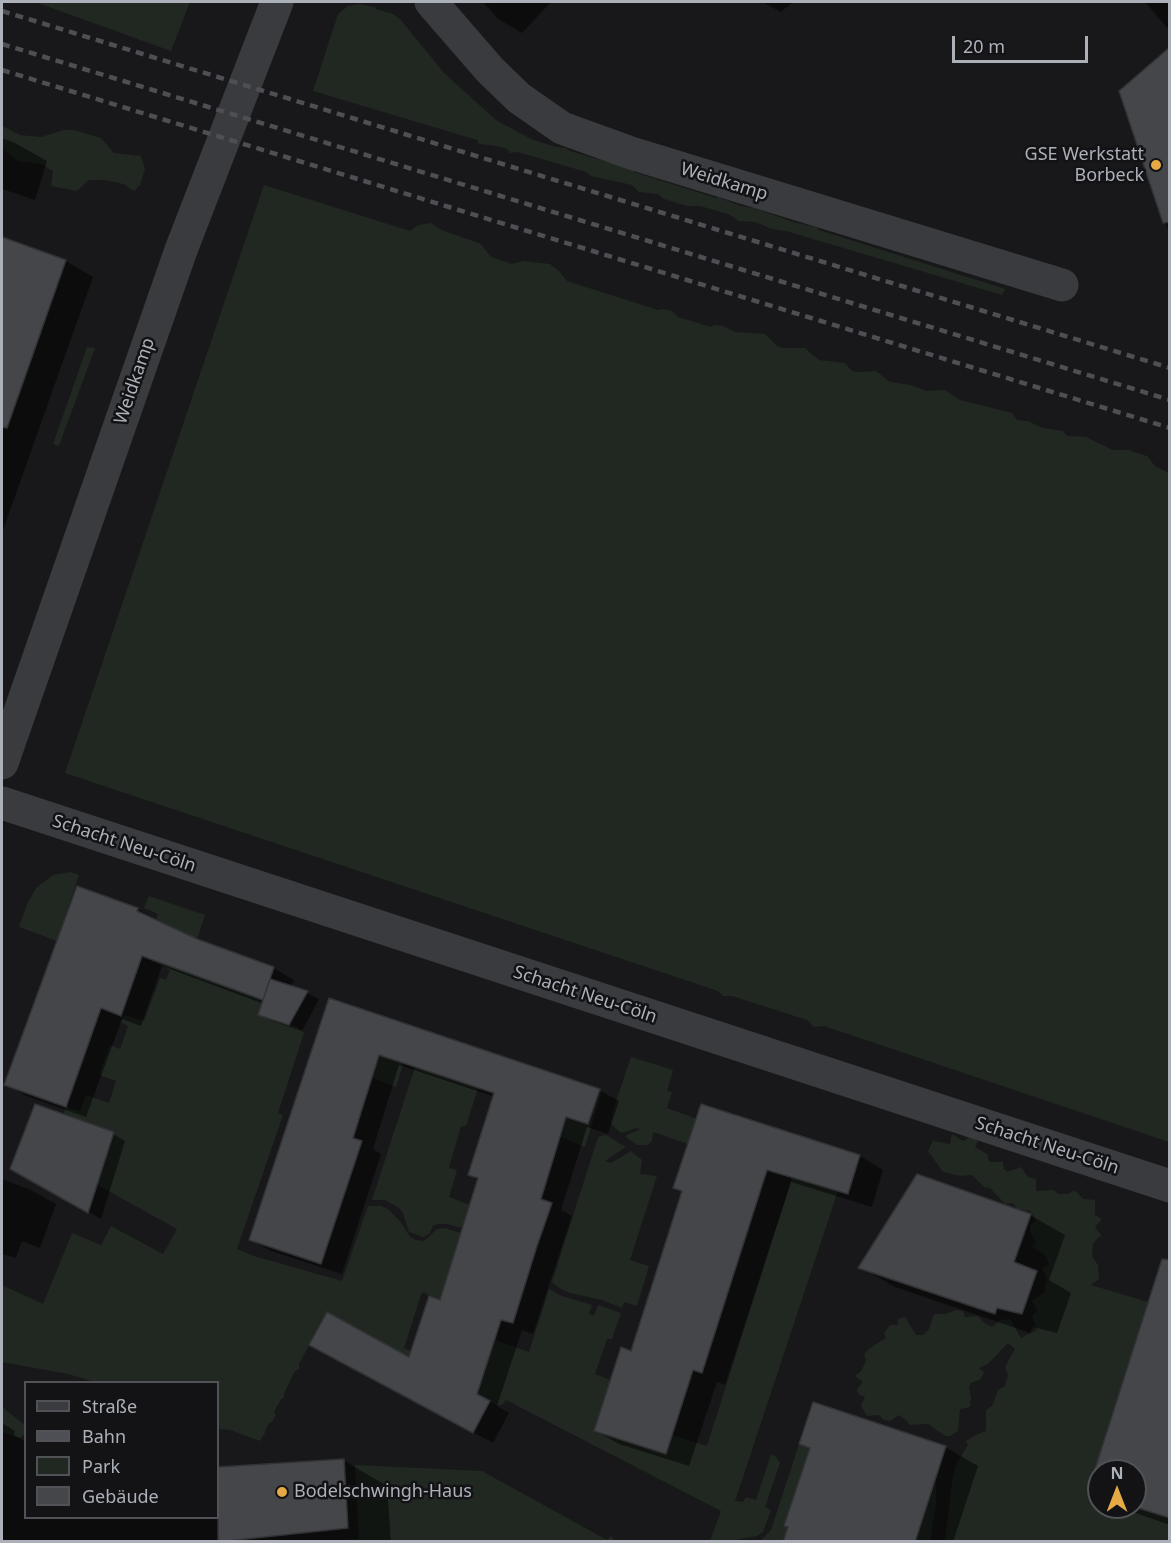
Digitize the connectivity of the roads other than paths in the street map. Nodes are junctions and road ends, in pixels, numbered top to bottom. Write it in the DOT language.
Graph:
graph roads {
  1 [pos="276,2"];
  2 [pos="431,2"];
  3 [pos="1062,285"];
  4 [pos="2,763"];
  5 [pos="2,803"];
  6 [pos="1170,1186"];
  1 -- 4 [label="street, Weidkamp"];
  2 -- 3 [label="street, Weidkamp"];
  5 -- 6 [label="street, Schacht Neu-Cöln"];
}
